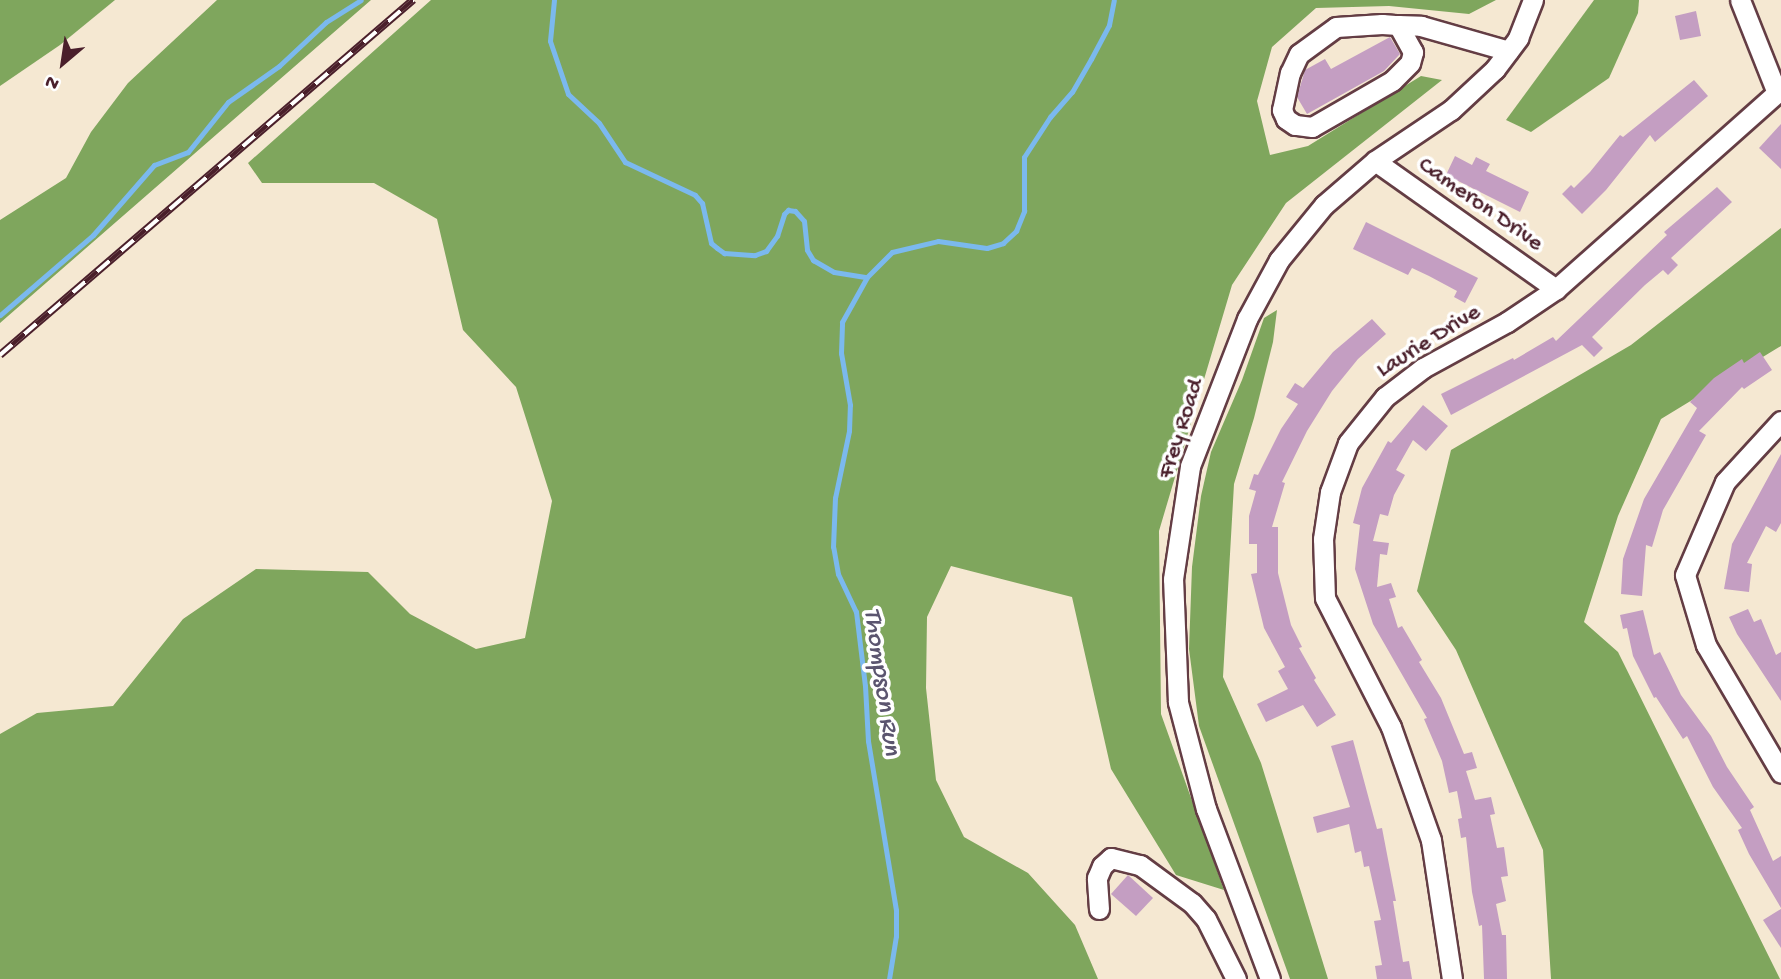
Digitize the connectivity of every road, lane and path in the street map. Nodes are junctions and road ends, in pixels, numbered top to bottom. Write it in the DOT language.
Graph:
graph roads {
  1 [pos="1533,0"];
  2 [pos="1740,0"];
  3 [pos="1398,25"];
  4 [pos="1509,51"];
  5 [pos="1779,91"];
  6 [pos="1375,161"];
  7 [pos="1556,289"];
  8 [pos="1781,421"];
  9 [pos="1781,773"];
  10 [pos="1099,909"];
  11 [pos="1236,979"];
  12 [pos="1270,979"];
  13 [pos="1452,979"];
  1 -- 4 [label="street, Frey Road"];
  2 -- 5 [label="street"];
  3 -- 3 [label="street"];
  3 -- 4 [label="street"];
  4 -- 6 [label="street, Frey Road"];
  5 -- 7 [label="street, Laurie Drive"];
  6 -- 7 [label="street, Cameron Drive"];
  6 -- 12 [label="street, Frey Road"];
  7 -- 13 [label="street, Laurie Drive"];
  8 -- 9 [label="street"];
  10 -- 11 [label="street"];
}
